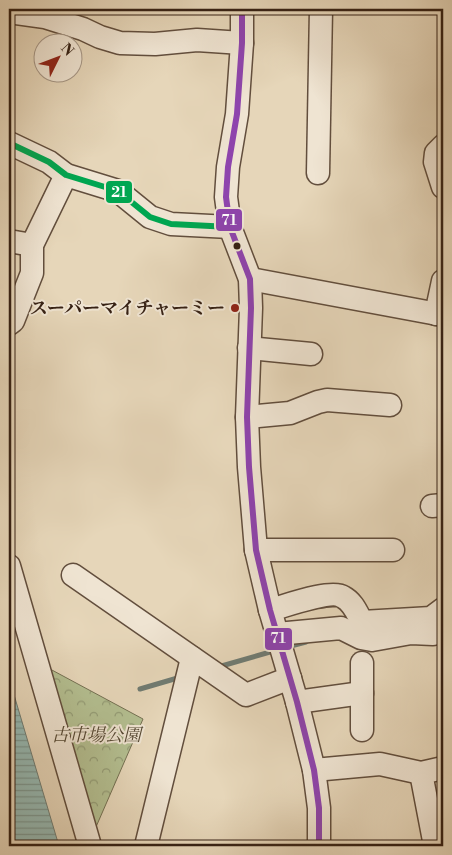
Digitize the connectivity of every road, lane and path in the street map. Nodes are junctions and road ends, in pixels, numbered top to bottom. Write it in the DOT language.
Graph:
graph roads {
  1 [pos="242,9"];
  2 [pos="321,9"];
  3 [pos="9,12"];
  4 [pos="242,43"];
  5 [pos="9,143"];
  6 [pos="443,146"];
  7 [pos="318,173"];
  8 [pos="66,175"];
  9 [pos="443,186"];
  10 [pos="230,227"];
  11 [pos="9,241"];
  12 [pos="32,245"];
  13 [pos="250,279"];
  14 [pos="443,281"];
  15 [pos="440,314"];
  16 [pos="9,324"];
  17 [pos="249,348"];
  18 [pos="311,354"];
  19 [pos="390,405"];
  20 [pos="247,416"];
  21 [pos="256,550"];
  22 [pos="394,550"];
  23 [pos="9,566"];
  24 [pos="73,575"];
  25 [pos="443,609"];
  26 [pos="270,610"];
  27 [pos="443,624"];
  28 [pos="277,634"];
  29 [pos="192,658"];
  30 [pos="362,663"];
  31 [pos="290,678"];
  32 [pos="362,693"];
  33 [pos="297,702"];
  34 [pos="362,730"];
  35 [pos="443,768"];
  36 [pos="314,770"];
  37 [pos="421,773"];
  38 [pos="90,846"];
  39 [pos="146,846"];
  40 [pos="320,846"];
  41 [pos="435,846"];
  1 -- 4 [label="street"];
  2 -- 7 [label="street"];
  3 -- 4 [label="street"];
  4 -- 10 [label="street"];
  5 -- 8 [label="street"];
  6 -- 9 [label="street"];
  8 -- 10 [label="street"];
  8 -- 12 [label="street"];
  10 -- 13 [label="street"];
  11 -- 12 [label="street"];
  12 -- 16 [label="street"];
  13 -- 15 [label="street"];
  13 -- 17 [label="street"];
  14 -- 15 [label="street"];
  17 -- 18 [label="street"];
  17 -- 20 [label="street"];
  19 -- 20 [label="street"];
  20 -- 21 [label="street"];
  21 -- 22 [label="street"];
  21 -- 26 [label="street"];
  23 -- 38 [label="street"];
  24 -- 29 [label="street"];
  25 -- 26 [label="street"];
  26 -- 28 [label="street"];
  27 -- 28 [label="street"];
  28 -- 31 [label="street"];
  29 -- 31 [label="street"];
  29 -- 39 [label="street"];
  30 -- 32 [label="street"];
  31 -- 33 [label="street"];
  32 -- 33 [label="street"];
  32 -- 34 [label="street"];
  33 -- 36 [label="street"];
  35 -- 37 [label="street"];
  36 -- 37 [label="street"];
  36 -- 40 [label="street"];
  37 -- 41 [label="street"];
}
